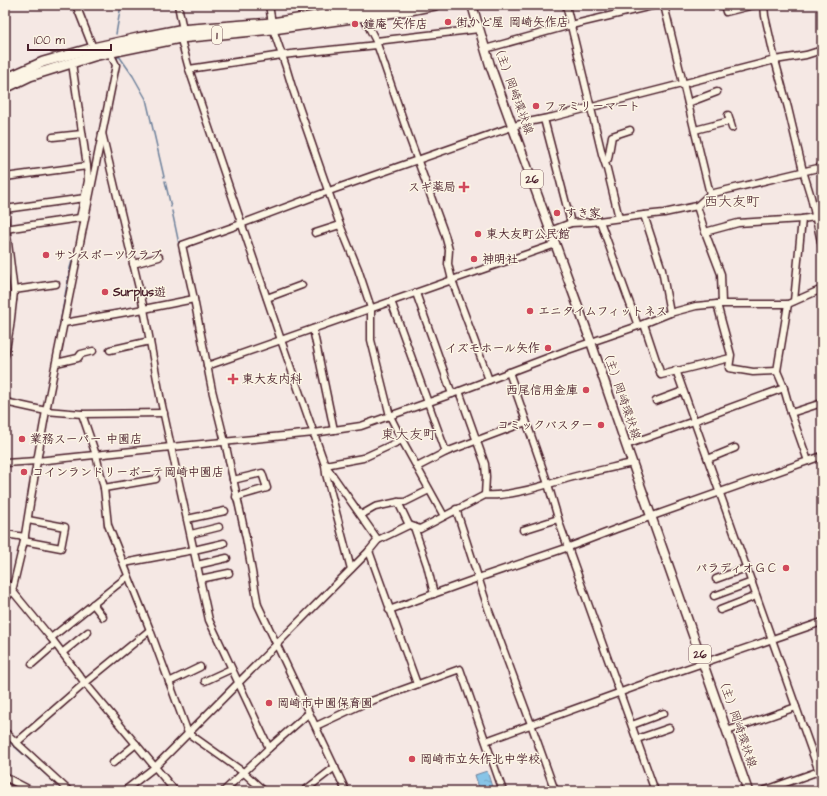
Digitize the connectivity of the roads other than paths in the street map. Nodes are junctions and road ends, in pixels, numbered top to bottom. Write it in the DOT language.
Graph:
graph roads {
  1 [pos="76,5"];
  2 [pos="178,5"];
  3 [pos="269,5"];
  4 [pos="391,5"];
  5 [pos="435,5"];
  6 [pos="472,5"];
  7 [pos="566,5"];
  8 [pos="656,5"];
  9 [pos="664,5"];
  10 [pos="724,5"];
  11 [pos="754,5"];
  12 [pos="764,5"];
  13 [pos="362,13"];
  14 [pos="272,26"];
  15 [pos="571,26"];
  16 [pos="479,29"];
  17 [pos="181,33"];
  18 [pos="377,43"];
  19 [pos="93,48"];
  20 [pos="485,49"];
  21 [pos="822,50"];
  22 [pos="110,53"];
  23 [pos="282,55"];
  24 [pos="775,60"];
  25 [pos="72,63"];
  26 [pos="189,69"];
  27 [pos="5,79"];
  28 [pos="683,83"];
  29 [pos="5,88"];
  30 [pos="717,92"];
  31 [pos="688,102"];
  32 [pos="591,107"];
  33 [pos="544,119"];
  34 [pos="513,127"];
  35 [pos="732,128"];
  36 [pos="630,130"];
  37 [pos="695,130"];
  38 [pos="82,134"];
  39 [pos="102,134"];
  40 [pos="53,138"];
  41 [pos="418,160"];
  42 [pos="605,162"];
  43 [pos="87,166"];
  44 [pos="822,166"];
  45 [pos="803,171"];
  46 [pos="5,177"];
  47 [pos="329,191"];
  48 [pos="710,194"];
  49 [pos="85,198"];
  50 [pos="697,206"];
  51 [pos="5,209"];
  52 [pos="644,215"];
  53 [pos="815,217"];
  54 [pos="5,218"];
  55 [pos="620,218"];
  56 [pos="82,219"];
  57 [pos="802,219"];
  58 [pos="600,221"];
  59 [pos="242,224"];
  60 [pos="340,224"];
  61 [pos="571,224"];
  62 [pos="6,228"];
  63 [pos="550,231"];
  64 [pos="705,232"];
  65 [pos="315,233"];
  66 [pos="556,244"];
  67 [pos="822,246"];
  68 [pos="159,257"];
  69 [pos="133,264"];
  70 [pos="452,280"];
  71 [pos="56,284"];
  72 [pos="302,285"];
  73 [pos="822,289"];
  74 [pos="14,290"];
  75 [pos="416,292"];
  76 [pos="267,298"];
  77 [pos="194,299"];
  78 [pos="13,300"];
  79 [pos="391,301"];
  80 [pos="794,301"];
  81 [pos="5,302"];
  82 [pos="720,304"];
  83 [pos="788,304"];
  84 [pos="372,308"];
  85 [pos="144,309"];
  86 [pos="670,314"];
  87 [pos="64,323"];
  88 [pos="641,325"];
  89 [pos="8,328"];
  90 [pos="313,329"];
  91 [pos="281,340"];
  92 [pos="150,341"];
  93 [pos="591,342"];
  94 [pos="110,350"];
  95 [pos="93,351"];
  96 [pos="5,355"];
  97 [pos="730,358"];
  98 [pos="56,363"];
  99 [pos="207,366"];
  100 [pos="676,370"];
  101 [pos="777,371"];
  102 [pos="509,372"];
  103 [pos="488,380"];
  104 [pos="784,388"];
  105 [pos="458,391"];
  106 [pos="683,391"];
  107 [pos="452,394"];
  108 [pos="656,401"];
  109 [pos="5,402"];
  110 [pos="428,402"];
  111 [pos="822,403"];
  112 [pos="46,411"];
  113 [pos="164,413"];
  114 [pos="792,413"];
  115 [pos="82,414"];
  116 [pos="390,416"];
  117 [pos="694,421"];
  118 [pos="526,422"];
  119 [pos="334,430"];
  120 [pos="314,433"];
  121 [pos="402,440"];
  122 [pos="477,441"];
  123 [pos="226,442"];
  124 [pos="626,445"];
  125 [pos="171,447"];
  126 [pos="735,448"];
  127 [pos="446,452"];
  128 [pos="96,455"];
  129 [pos="821,458"];
  130 [pos="708,459"];
  131 [pos="37,461"];
  132 [pos="808,461"];
  133 [pos="5,463"];
  134 [pos="632,464"];
  135 [pos="325,465"];
  136 [pos="417,467"];
  137 [pos="156,479"];
  138 [pos="233,480"];
  139 [pos="548,484"];
  140 [pos="104,488"];
  141 [pos="429,490"];
  142 [pos="720,493"];
  143 [pos="485,495"];
  144 [pos="236,497"];
  145 [pos="398,502"];
  146 [pos="456,509"];
  147 [pos="225,511"];
  148 [pos="360,515"];
  149 [pos="444,516"];
  150 [pos="652,517"];
  151 [pos="187,519"];
  152 [pos="558,519"];
  153 [pos="28,520"];
  154 [pos="412,526"];
  155 [pos="219,528"];
  156 [pos="523,530"];
  157 [pos="5,534"];
  158 [pos="191,534"];
  159 [pos="25,539"];
  160 [pos="378,540"];
  161 [pos="224,543"];
  162 [pos="569,547"];
  163 [pos="194,550"];
  164 [pos="369,551"];
  165 [pos="226,558"];
  166 [pos="124,563"];
  167 [pos="197,565"];
  168 [pos="746,568"];
  169 [pos="351,569"];
  170 [pos="229,573"];
  171 [pos="128,576"];
  172 [pos="478,578"];
  173 [pos="200,579"];
  174 [pos="716,579"];
  175 [pos="5,582"];
  176 [pos="752,582"];
  177 [pos="11,591"];
  178 [pos="434,594"];
  179 [pos="714,596"];
  180 [pos="756,596"];
  181 [pos="5,601"];
  182 [pos="93,604"];
  183 [pos="389,610"];
  184 [pos="720,610"];
  185 [pos="103,617"];
  186 [pos="822,622"];
  187 [pos="150,630"];
  188 [pos="88,632"];
  189 [pos="51,638"];
  190 [pos="772,640"];
  191 [pos="55,644"];
  192 [pos="277,644"];
  193 [pos="62,652"];
  194 [pos="703,663"];
  195 [pos="32,664"];
  196 [pos="200,667"];
  197 [pos="231,669"];
  198 [pos="169,682"];
  199 [pos="204,682"];
  200 [pos="85,683"];
  201 [pos="238,683"];
  202 [pos="416,684"];
  203 [pos="620,692"];
  204 [pos="796,707"];
  205 [pos="309,713"];
  206 [pos="664,714"];
  207 [pos="532,724"];
  208 [pos="632,725"];
  209 [pos="316,726"];
  210 [pos="669,728"];
  211 [pos="726,731"];
  212 [pos="5,732"];
  213 [pos="188,733"];
  214 [pos="637,739"];
  215 [pos="486,741"];
  216 [pos="16,742"];
  217 [pos="136,744"];
  218 [pos="269,748"];
  219 [pos="113,763"];
  220 [pos="335,766"];
  221 [pos="155,767"];
  222 [pos="820,770"];
  223 [pos="243,772"];
  224 [pos="5,776"];
  225 [pos="822,780"];
  226 [pos="5,786"];
  227 [pos="14,791"];
  228 [pos="32,791"];
  229 [pos="68,791"];
  230 [pos="124,791"];
  231 [pos="175,791"];
  232 [pos="224,791"];
  233 [pos="264,791"];
  234 [pos="304,791"];
  235 [pos="346,791"];
  236 [pos="503,791"];
  237 [pos="555,791"];
  238 [pos="655,791"];
  239 [pos="748,791"];
  240 [pos="763,791"];
  1 -- 19 [label="street"];
  2 -- 17 [label="street"];
  3 -- 14 [label="street"];
  4 -- 13 [label="highway, 1"];
  5 -- 13 [label="highway, 1"];
  6 -- 16 [label="main road, （主）岡崎環状線 / 26"];
  7 -- 15 [label="street"];
  8 -- 15 [label="street"];
  9 -- 28 [label="street"];
  10 -- 11 [label="street"];
  12 -- 24 [label="street"];
  13 -- 14 [label="highway, 1"];
  13 -- 18 [label="street"];
  14 -- 17 [label="highway, 1"];
  14 -- 23 [label="street"];
  15 -- 20 [label="street"];
  15 -- 32 [label="street"];
  16 -- 18 [label="street"];
  16 -- 20 [label="main road, （主）岡崎環状線 / 26"];
  17 -- 19 [label="highway, 1"];
  17 -- 22 [label="highway, 1"];
  17 -- 26 [label="street"];
  18 -- 23 [label="street"];
  18 -- 41 [label="street"];
  19 -- 27 [label="highway, 1"];
  20 -- 34 [label="main road, （主）岡崎環状線 / 26"];
  21 -- 24 [label="street"];
  22 -- 25 [label="highway, 1"];
  22 -- 39 [label="street"];
  23 -- 26 [label="street"];
  23 -- 47 [label="street"];
  24 -- 28 [label="street"];
  24 -- 45 [label="street"];
  25 -- 29 [label="highway, 1"];
  25 -- 38 [label="street"];
  26 -- 59 [label="street"];
  28 -- 31 [label="street"];
  28 -- 32 [label="street"];
  30 -- 31 [label="street"];
  31 -- 37 [label="street"];
  32 -- 33 [label="street"];
  32 -- 42 [label="street"];
  33 -- 34 [label="street"];
  33 -- 61 [label="street"];
  34 -- 41 [label="street"];
  34 -- 63 [label="main road, （主）岡崎環状線 / 26"];
  35 -- 37 [label="street"];
  36 -- 42 [label="street"];
  37 -- 48 [label="street"];
  38 -- 40 [label="street"];
  38 -- 43 [label="street"];
  39 -- 56 [label="street"];
  39 -- 69 [label="street"];
  41 -- 47 [label="street"];
  41 -- 70 [label="street"];
  42 -- 55 [label="street"];
  43 -- 46 [label="street"];
  43 -- 49 [label="street"];
  44 -- 45 [label="street"];
  45 -- 48 [label="street"];
  45 -- 53 [label="street"];
  47 -- 59 [label="street"];
  47 -- 60 [label="street"];
  48 -- 50 [label="street"];
  49 -- 51 [label="street"];
  49 -- 56 [label="street"];
  50 -- 52 [label="street"];
  50 -- 64 [label="street"];
  52 -- 55 [label="street"];
  52 -- 86 [label="street"];
  53 -- 57 [label="street"];
  53 -- 67 [label="street"];
  54 -- 62 [label="street"];
  55 -- 58 [label="street"];
  56 -- 62 [label="street"];
  56 -- 87 [label="street"];
  57 -- 64 [label="street"];
  57 -- 80 [label="street"];
  58 -- 61 [label="street"];
  58 -- 88 [label="street"];
  59 -- 76 [label="street"];
  59 -- 77 [label="street"];
  60 -- 65 [label="street"];
  60 -- 84 [label="street"];
  61 -- 63 [label="street"];
  62 -- 74 [label="street"];
  63 -- 66 [label="main road, （主）岡崎環状線 / 26"];
  64 -- 82 [label="street"];
  66 -- 70 [label="street"];
  66 -- 93 [label="main road, （主）岡崎環状線 / 26"];
  68 -- 69 [label="street"];
  69 -- 85 [label="street"];
  70 -- 75 [label="street"];
  70 -- 103 [label="street"];
  71 -- 74 [label="street"];
  72 -- 76 [label="street"];
  73 -- 80 [label="street"];
  74 -- 78 [label="street"];
  75 -- 79 [label="street"];
  75 -- 107 [label="street"];
  76 -- 91 [label="street"];
  77 -- 85 [label="street"];
  77 -- 99 [label="street"];
  78 -- 81 [label="street"];
  78 -- 89 [label="street"];
  79 -- 84 [label="street"];
  79 -- 110 [label="street"];
  80 -- 83 [label="street"];
  82 -- 83 [label="street"];
  82 -- 86 [label="street"];
  82 -- 97 [label="street"];
  83 -- 101 [label="street"];
  84 -- 90 [label="street"];
  84 -- 116 [label="street"];
  85 -- 87 [label="street"];
  85 -- 92 [label="street"];
  86 -- 88 [label="street"];
  87 -- 98 [label="street"];
  88 -- 93 [label="street"];
  88 -- 100 [label="street"];
  89 -- 96 [label="street"];
  90 -- 91 [label="street"];
  90 -- 119 [label="street"];
  91 -- 99 [label="street"];
  91 -- 120 [label="street"];
  92 -- 94 [label="street"];
  92 -- 113 [label="street"];
  93 -- 102 [label="street"];
  93 -- 124 [label="main road, （主）岡崎環状線 / 26"];
  95 -- 98 [label="street"];
  97 -- 100 [label="street"];
  97 -- 101 [label="street"];
  98 -- 112 [label="street"];
  99 -- 123 [label="street"];
  100 -- 106 [label="street"];
  101 -- 104 [label="street"];
  102 -- 103 [label="street"];
  102 -- 118 [label="street"];
  103 -- 105 [label="street"];
  104 -- 114 [label="street"];
  104 -- 117 [label="street"];
  105 -- 107 [label="street"];
  105 -- 122 [label="street"];
  106 -- 108 [label="street"];
  106 -- 117 [label="street"];
  107 -- 110 [label="street"];
  109 -- 112 [label="street"];
  110 -- 116 [label="street"];
  110 -- 127 [label="street"];
  111 -- 114 [label="street"];
  112 -- 115 [label="street"];
  112 -- 131 [label="street"];
  113 -- 115 [label="street"];
  113 -- 125 [label="street"];
  114 -- 132 [label="street"];
  115 -- 128 [label="street"];
  116 -- 119 [label="street"];
  116 -- 121 [label="street"];
  117 -- 124 [label="street"];
  117 -- 130 [label="street"];
  118 -- 122 [label="street"];
  118 -- 139 [label="street"];
  119 -- 120 [label="street"];
  120 -- 123 [label="street"];
  120 -- 135 [label="street"];
  121 -- 135 [label="street"];
  121 -- 136 [label="street"];
  122 -- 127 [label="street"];
  122 -- 143 [label="street"];
  123 -- 125 [label="street"];
  123 -- 138 [label="street"];
  124 -- 134 [label="main road, （主）岡崎環状線 / 26"];
  125 -- 128 [label="street"];
  125 -- 151 [label="street"];
  126 -- 130 [label="street"];
  127 -- 136 [label="street"];
  128 -- 131 [label="street"];
  128 -- 140 [label="street"];
  129 -- 132 [label="street"];
  130 -- 142 [label="street"];
  131 -- 133 [label="street"];
  131 -- 153 [label="street"];
  132 -- 142 [label="street"];
  134 -- 139 [label="street"];
  134 -- 150 [label="main road, （主）岡崎環状線 / 26"];
  135 -- 148 [label="street"];
  135 -- 169 [label="street"];
  136 -- 141 [label="street"];
  137 -- 140 [label="street"];
  138 -- 144 [label="street"];
  138 -- 144 [label="street"];
  139 -- 143 [label="street"];
  139 -- 152 [label="street"];
  140 -- 166 [label="street"];
  141 -- 145 [label="street"];
  141 -- 149 [label="street"];
  142 -- 150 [label="street"];
  142 -- 168 [label="street"];
  143 -- 146 [label="street"];
  144 -- 192 [label="street"];
  145 -- 148 [label="street"];
  145 -- 154 [label="street"];
  146 -- 149 [label="street"];
  146 -- 172 [label="street"];
  147 -- 151 [label="street"];
  148 -- 160 [label="street"];
  149 -- 154 [label="street"];
  150 -- 162 [label="street"];
  150 -- 194 [label="main road, （主）岡崎環状線 / 26"];
  151 -- 158 [label="street"];
  152 -- 156 [label="street"];
  152 -- 162 [label="street"];
  153 -- 159 [label="street"];
  153 -- 159 [label="street"];
  154 -- 160 [label="street"];
  154 -- 178 [label="street"];
  155 -- 158 [label="street"];
  157 -- 159 [label="street"];
  158 -- 163 [label="street"];
  159 -- 177 [label="street"];
  160 -- 164 [label="street"];
  161 -- 163 [label="street"];
  162 -- 172 [label="street"];
  162 -- 203 [label="street"];
  163 -- 166 [label="street"];
  163 -- 167 [label="street"];
  164 -- 169 [label="street"];
  164 -- 183 [label="street"];
  165 -- 167 [label="street"];
  166 -- 171 [label="street"];
  167 -- 173 [label="street"];
  168 -- 174 [label="street"];
  168 -- 176 [label="street"];
  169 -- 192 [label="street"];
  170 -- 173 [label="street"];
  171 -- 182 [label="street"];
  171 -- 187 [label="street"];
  172 -- 178 [label="street"];
  172 -- 207 [label="street"];
  173 -- 197 [label="street"];
  175 -- 177 [label="street"];
  176 -- 179 [label="street"];
  176 -- 180 [label="street"];
  177 -- 181 [label="street"];
  177 -- 189 [label="street"];
  178 -- 183 [label="street"];
  180 -- 184 [label="street"];
  180 -- 190 [label="street"];
  182 -- 185 [label="street"];
  182 -- 189 [label="street"];
  183 -- 202 [label="street"];
  186 -- 190 [label="street"];
  187 -- 198 [label="street"];
  187 -- 200 [label="street"];
  188 -- 193 [label="street"];
  189 -- 191 [label="street"];
  190 -- 194 [label="street"];
  190 -- 204 [label="street"];
  191 -- 193 [label="street"];
  191 -- 195 [label="street"];
  192 -- 201 [label="street"];
  192 -- 205 [label="street"];
  193 -- 200 [label="street"];
  194 -- 203 [label="street"];
  194 -- 211 [label="main road, （主）岡崎環状線 / 26"];
  196 -- 198 [label="street"];
  197 -- 199 [label="street"];
  197 -- 201 [label="street"];
  198 -- 213 [label="street"];
  200 -- 216 [label="street"];
  200 -- 217 [label="street"];
  201 -- 213 [label="street"];
  201 -- 218 [label="street"];
  202 -- 209 [label="street"];
  202 -- 215 [label="street"];
  203 -- 207 [label="street"];
  203 -- 208 [label="street"];
  204 -- 211 [label="street"];
  204 -- 222 [label="street"];
  205 -- 209 [label="street"];
  205 -- 218 [label="street"];
  206 -- 208 [label="street"];
  207 -- 215 [label="street"];
  207 -- 237 [label="street"];
  208 -- 214 [label="street"];
  209 -- 220 [label="street"];
  210 -- 214 [label="street"];
  211 -- 239 [label="main road, （主）岡崎環状線 / 26"];
  212 -- 216 [label="street"];
  213 -- 221 [label="street"];
  213 -- 223 [label="street"];
  214 -- 238 [label="street"];
  215 -- 236 [label="street"];
  216 -- 229 [label="street"];
  217 -- 219 [label="street"];
  217 -- 221 [label="street"];
  218 -- 223 [label="street"];
  220 -- 234 [label="street"];
  220 -- 235 [label="street"];
  221 -- 230 [label="street"];
  221 -- 231 [label="street"];
  222 -- 225 [label="street"];
  222 -- 240 [label="street"];
  223 -- 232 [label="street"];
  223 -- 233 [label="street"];
  224 -- 228 [label="street"];
  226 -- 227 [label="street"];
}
